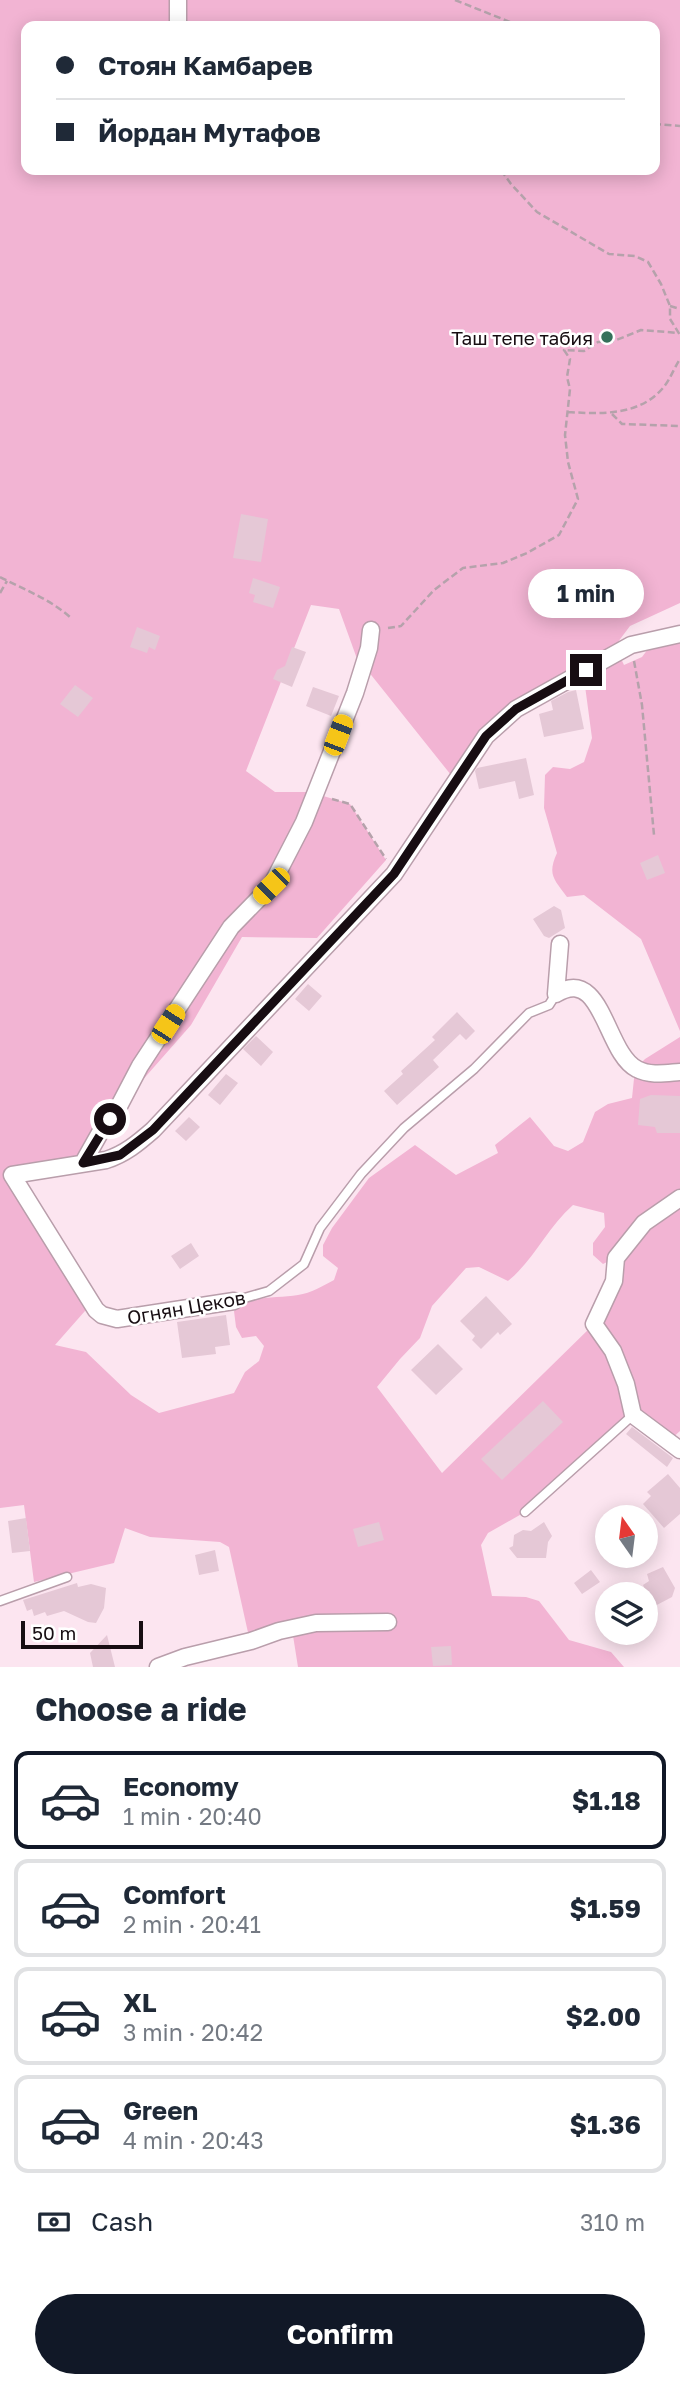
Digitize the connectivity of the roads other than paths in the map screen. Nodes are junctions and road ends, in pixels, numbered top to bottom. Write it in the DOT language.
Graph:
graph roads {
  1 [pos="178,0"];
  2 [pos="178,21"];
  3 [pos="370,630"];
  4 [pos="680,634"];
  5 [pos="560,944"];
  6 [pos="556,993"];
  7 [pos="680,1072"];
  8 [pos="83,1163"];
  9 [pos="680,1198"];
  10 [pos="234,1301"];
  11 [pos="633,1415"];
  12 [pos="680,1450"];
  13 [pos="524,1513"];
  14 [pos="66,1577"];
  15 [pos="0,1601"];
  16 [pos="388,1622"];
  17 [pos="159,1667"];
  1 -- 2 [label="street"];
  3 -- 8 [label="street"];
  4 -- 8 [label="street"];
  5 -- 6 [label="street"];
  6 -- 7 [label="street"];
  6 -- 10 [label="lane, Огнян Цеков"];
  8 -- 10 [label="street, Огнян Цеков"];
  9 -- 11 [label="street"];
  11 -- 12 [label="street"];
  11 -- 13 [label="lane"];
  14 -- 15 [label="lane"];
  16 -- 17 [label="street"];
}
